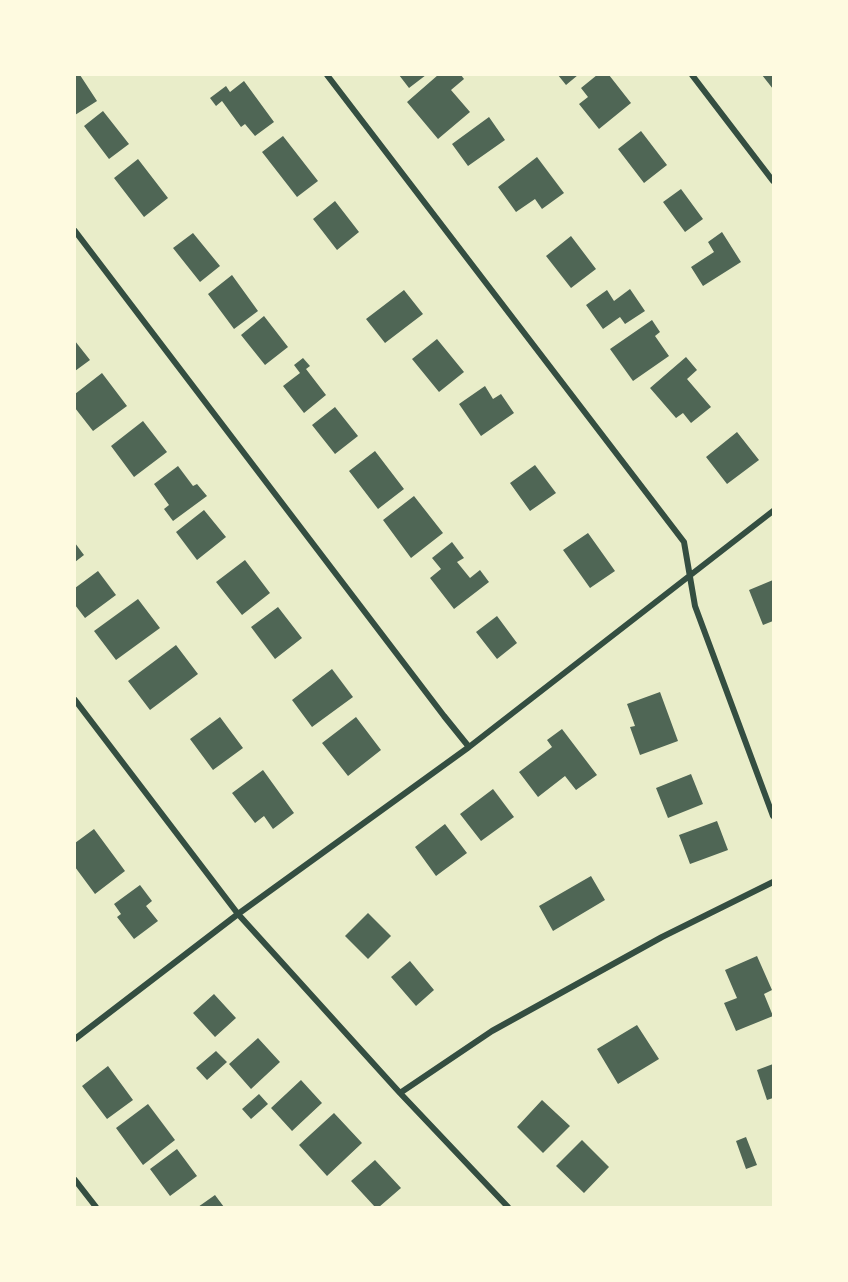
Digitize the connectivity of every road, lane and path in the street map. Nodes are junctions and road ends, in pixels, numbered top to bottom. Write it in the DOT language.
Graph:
graph roads {
  1 [pos="327,75"];
  2 [pos="692,75"];
  3 [pos="773,181"];
  4 [pos="75,231"];
  5 [pos="773,510"];
  6 [pos="689,576"];
  7 [pos="75,700"];
  8 [pos="470,747"];
  9 [pos="773,816"];
  10 [pos="773,882"];
  11 [pos="238,914"];
  12 [pos="75,1039"];
  13 [pos="400,1093"];
  14 [pos="75,1180"];
  15 [pos="96,1207"];
  16 [pos="508,1207"];
  1 -- 6 [label="street"];
  2 -- 3 [label="street"];
  4 -- 8 [label="street"];
  5 -- 6 [label="street"];
  6 -- 8 [label="street"];
  6 -- 9 [label="street"];
  7 -- 11 [label="street"];
  8 -- 11 [label="street"];
  10 -- 13 [label="street"];
  11 -- 12 [label="street"];
  11 -- 13 [label="street"];
  13 -- 16 [label="street"];
  14 -- 15 [label="street"];
}
